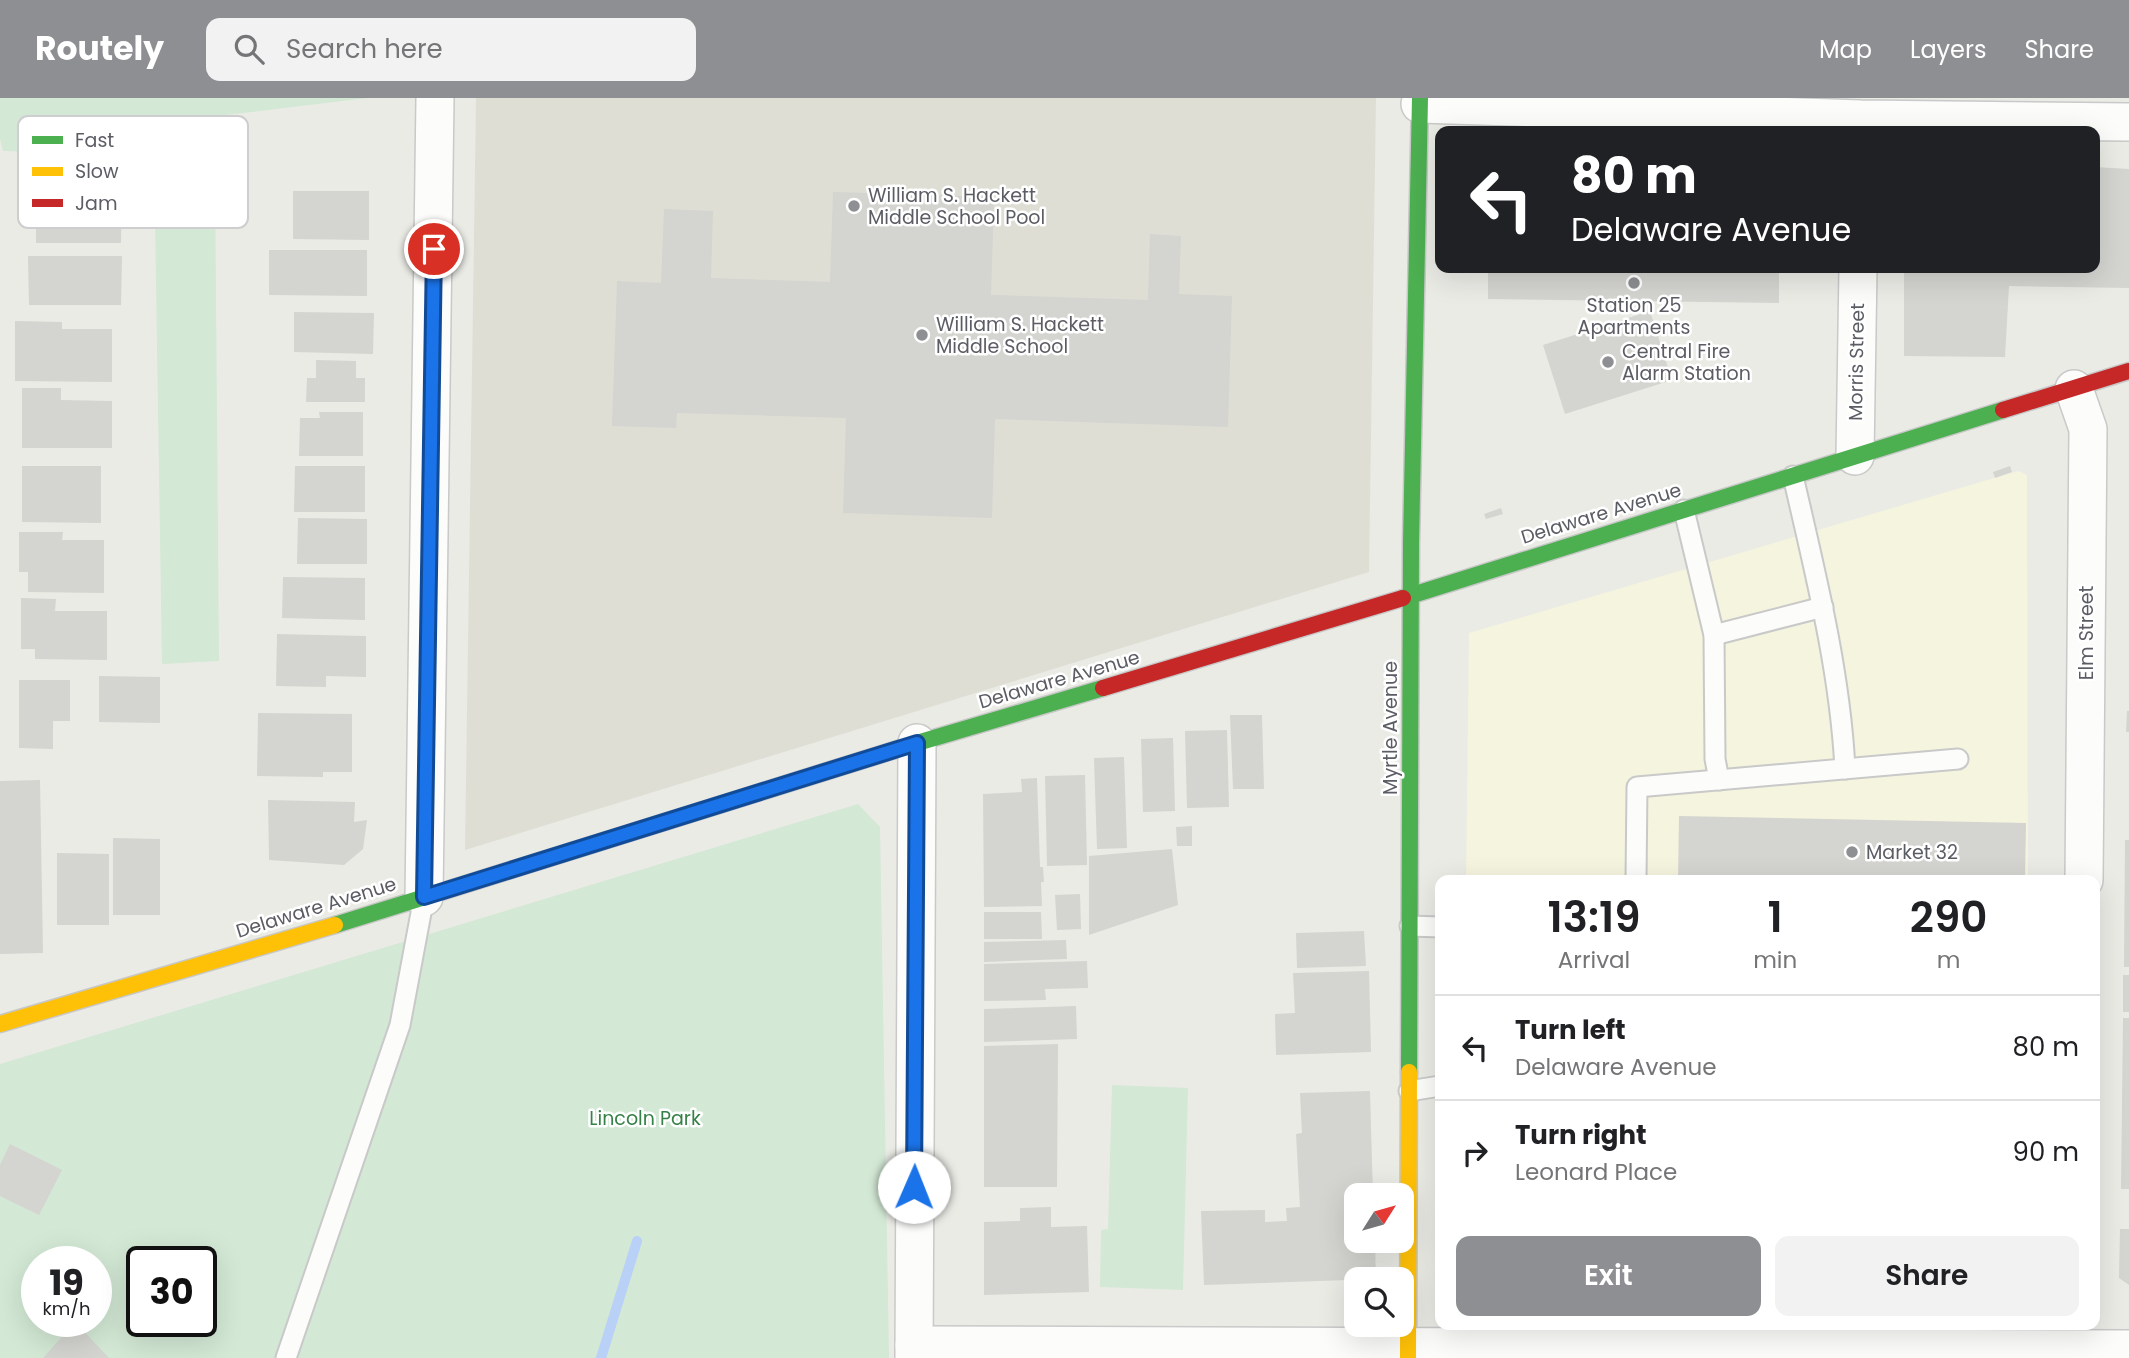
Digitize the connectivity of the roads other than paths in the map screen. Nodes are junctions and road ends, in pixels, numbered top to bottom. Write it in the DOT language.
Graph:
graph roads {
  1 [pos="435,98"];
  2 [pos="1420,101"];
  3 [pos="1861,116"];
  4 [pos="2129,122"];
  5 [pos="1858,273"];
  6 [pos="2129,371"];
  7 [pos="2074,389"];
  8 [pos="1855,456"];
  9 [pos="1793,476"];
  10 [pos="1684,510"];
  11 [pos="1411,594"];
  12 [pos="1823,607"];
  13 [pos="1714,635"];
  14 [pos="917,743"];
  15 [pos="1958,759"];
  16 [pos="1845,769"];
  17 [pos="1719,780"];
  18 [pos="1636,875"];
  19 [pos="2084,875"];
  20 [pos="424,897"];
  21 [pos="1410,926"];
  22 [pos="1435,927"];
  23 [pos="0,1024"];
  24 [pos="1435,1087"];
  25 [pos="1409,1091"];
  26 [pos="2079,1344"];
  27 [pos="2129,1349"];
  28 [pos="914,1351"];
  29 [pos="1408,1352"];
  30 [pos="1743,1353"];
  31 [pos="286,1358"];
  1 -- 20 [label="street"];
  2 -- 3 [label="street"];
  2 -- 11 [label="main road, Myrtle Avenue"];
  3 -- 4 [label="street"];
  5 -- 8 [label="street, Morris Street"];
  6 -- 7 [label="main road, Delaware Avenue"];
  7 -- 8 [label="main road, Delaware Avenue"];
  7 -- 19 [label="street, Elm Street"];
  8 -- 9 [label="main road, Delaware Avenue"];
  9 -- 10 [label="main road, Delaware Avenue"];
  9 -- 12 [label="lane"];
  10 -- 11 [label="main road, Delaware Avenue"];
  10 -- 13 [label="lane"];
  11 -- 14 [label="main road, Delaware Avenue"];
  11 -- 21 [label="main road, Myrtle Avenue"];
  12 -- 13 [label="lane"];
  12 -- 16 [label="lane"];
  13 -- 17 [label="lane"];
  14 -- 20 [label="main road, Delaware Avenue"];
  14 -- 28 [label="street"];
  15 -- 16 [label="lane"];
  16 -- 17 [label="lane"];
  17 -- 18 [label="lane"];
  20 -- 23 [label="main road, Delaware Avenue"];
  20 -- 31 [label="lane"];
  21 -- 22 [label="lane"];
  21 -- 25 [label="main road, Myrtle Avenue"];
  24 -- 25 [label="lane"];
  25 -- 29 [label="main road, Myrtle Avenue"];
  26 -- 27 [label="street"];
  26 -- 30 [label="street"];
  28 -- 29 [label="street"];
  29 -- 30 [label="street"];
}
